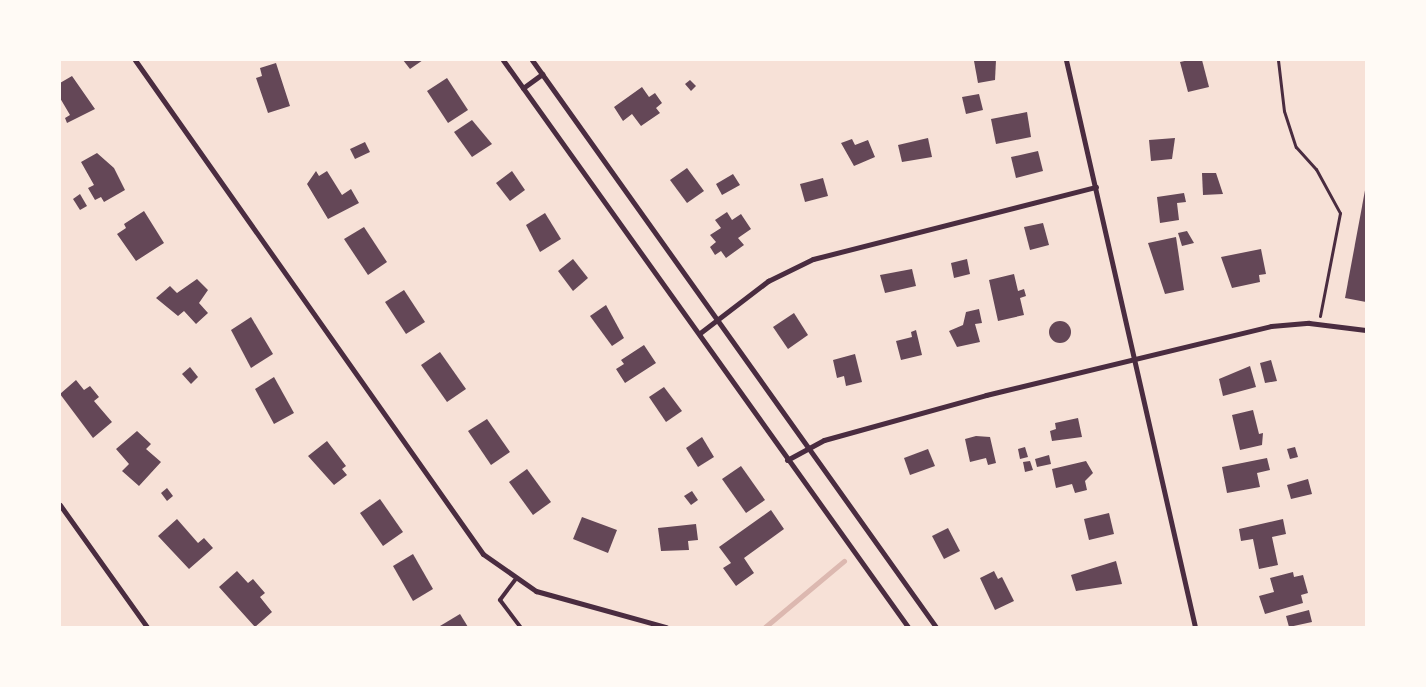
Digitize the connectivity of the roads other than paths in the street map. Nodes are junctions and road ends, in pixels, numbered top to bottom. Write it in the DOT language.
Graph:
graph roads {
  1 [pos="135,60"];
  2 [pos="503,60"];
  3 [pos="532,60"];
  4 [pos="1066,60"];
  5 [pos="542,74"];
  6 [pos="523,88"];
  7 [pos="1096,187"];
  8 [pos="717,320"];
  9 [pos="1366,330"];
  10 [pos="700,333"];
  11 [pos="1137,356"];
  12 [pos="807,447"];
  13 [pos="787,460"];
  14 [pos="60,506"];
  15 [pos="515,580"];
  16 [pos="147,627"];
  17 [pos="520,627"];
  18 [pos="666,627"];
  19 [pos="908,627"];
  20 [pos="936,627"];
  21 [pos="1195,627"];
  1 -- 15 [label="street"];
  2 -- 6 [label="street"];
  3 -- 5 [label="street"];
  4 -- 7 [label="street"];
  5 -- 6 [label="street"];
  5 -- 8 [label="street"];
  6 -- 10 [label="street"];
  7 -- 8 [label="street"];
  7 -- 11 [label="street"];
  8 -- 10 [label="street"];
  8 -- 12 [label="street"];
  9 -- 11 [label="street"];
  10 -- 13 [label="street"];
  11 -- 12 [label="street"];
  11 -- 21 [label="street"];
  12 -- 13 [label="street"];
  12 -- 20 [label="street"];
  13 -- 19 [label="street"];
  14 -- 16 [label="street"];
  15 -- 17 [label="lane"];
  15 -- 18 [label="street"];
}
